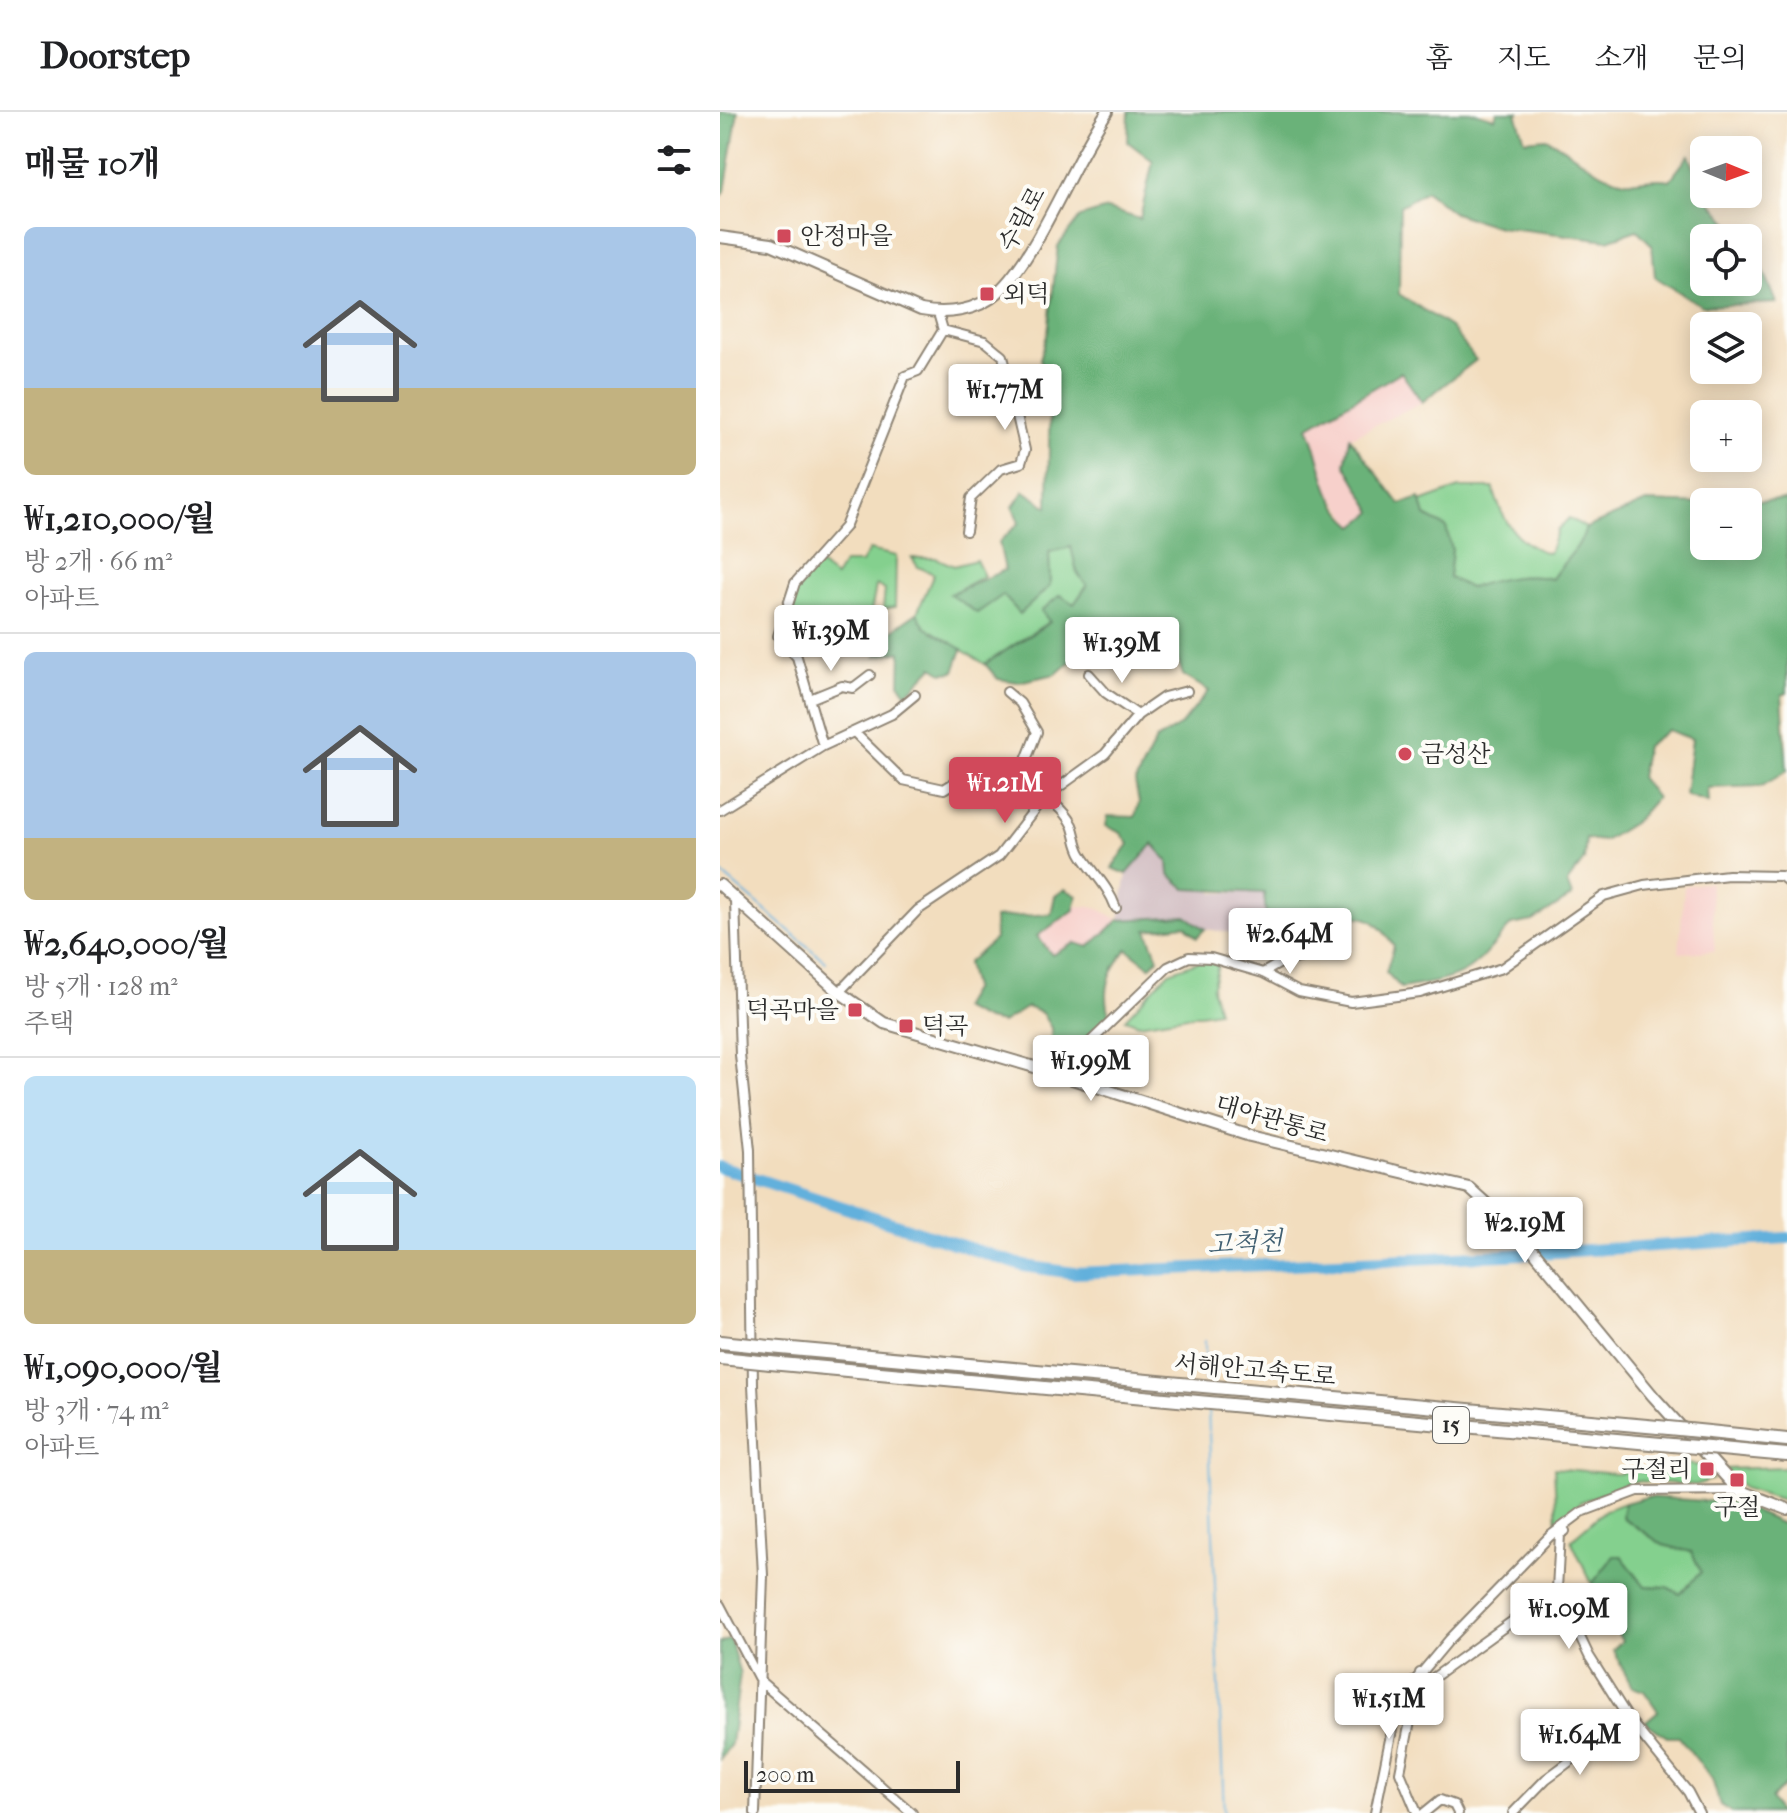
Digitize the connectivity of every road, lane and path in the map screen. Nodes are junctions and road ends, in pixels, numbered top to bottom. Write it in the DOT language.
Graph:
graph roads {
  1 [pos="1107,112"];
  2 [pos="720,237"];
  3 [pos="938,313"];
  4 [pos="943,330"];
  5 [pos="966,531"];
  6 [pos="1089,674"];
  7 [pos="870,675"];
  8 [pos="1187,691"];
  9 [pos="1007,692"];
  10 [pos="915,695"];
  11 [pos="810,699"];
  12 [pos="1138,715"];
  13 [pos="856,734"];
  14 [pos="823,746"];
  15 [pos="1017,783"];
  16 [pos="1044,798"];
  17 [pos="720,810"];
  18 [pos="1787,881"];
  19 [pos="720,885"];
  20 [pos="735,900"];
  21 [pos="1116,908"];
  22 [pos="1307,956"];
  23 [pos="1263,973"];
  24 [pos="839,992"];
  25 [pos="1038,1068"];
  26 [pos="720,1342"];
  27 [pos="720,1358"];
  28 [pos="1188,1393"];
  29 [pos="1228,1397"];
  30 [pos="1787,1440"];
  31 [pos="1787,1455"];
  32 [pos="1738,1490"];
  33 [pos="1612,1499"];
  34 [pos="1787,1509"];
  35 [pos="1557,1589"];
  36 [pos="720,1605"];
  37 [pos="1420,1673"];
  38 [pos="760,1681"];
  39 [pos="1429,1681"];
  40 [pos="1412,1690"];
  41 [pos="1628,1718"];
  42 [pos="755,1813"];
  43 [pos="912,1813"];
  44 [pos="1375,1813"];
  45 [pos="1417,1813"];
  46 [pos="1424,1813"];
  47 [pos="1458,1813"];
  48 [pos="1513,1813"];
  49 [pos="1699,1813"];
  1 -- 3 [label="main road, 수림로"];
  2 -- 3 [label="main road, 수림로"];
  3 -- 4 [label="street"];
  4 -- 5 [label="street"];
  4 -- 11 [label="street"];
  6 -- 12 [label="street"];
  7 -- 11 [label="street"];
  8 -- 12 [label="street"];
  9 -- 15 [label="street"];
  10 -- 13 [label="street"];
  11 -- 14 [label="street"];
  12 -- 16 [label="street"];
  13 -- 14 [label="street"];
  13 -- 15 [label="street"];
  14 -- 17 [label="street"];
  15 -- 16 [label="street"];
  16 -- 21 [label="street"];
  16 -- 24 [label="street"];
  18 -- 23 [label="street"];
  19 -- 20 [label="main road, 대야관통로"];
  20 -- 24 [label="main road, 대야관통로"];
  20 -- 38 [label="street"];
  22 -- 23 [label="street"];
  23 -- 25 [label="street"];
  24 -- 25 [label="main road, 대야관통로"];
  25 -- 32 [label="main road, 대야관통로"];
  26 -- 28 [label="highway, 서해안고속도로 / 15, bridge"];
  27 -- 28 [label="highway, 서해안고속도로 / 15, bridge"];
  28 -- 29 [label="highway, 서해안고속도로 / 15"];
  29 -- 30 [label="highway, 서해안고속도로 / 15, bridge"];
  29 -- 31 [label="highway, 서해안고속도로 / 15, bridge"];
  32 -- 33 [label="street"];
  32 -- 34 [label="main road"];
  33 -- 35 [label="street"];
  33 -- 37 [label="street"];
  35 -- 39 [label="street"];
  35 -- 41 [label="street"];
  36 -- 38 [label="street"];
  37 -- 39 [label="street"];
  37 -- 40 [label="street"];
  38 -- 42 [label="street"];
  38 -- 43 [label="street"];
  39 -- 40 [label="street"];
  40 -- 44 [label="street"];
  40 -- 45 [label="street"];
  41 -- 48 [label="street"];
  41 -- 49 [label="street"];
  46 -- 47 [label="street"];
}
